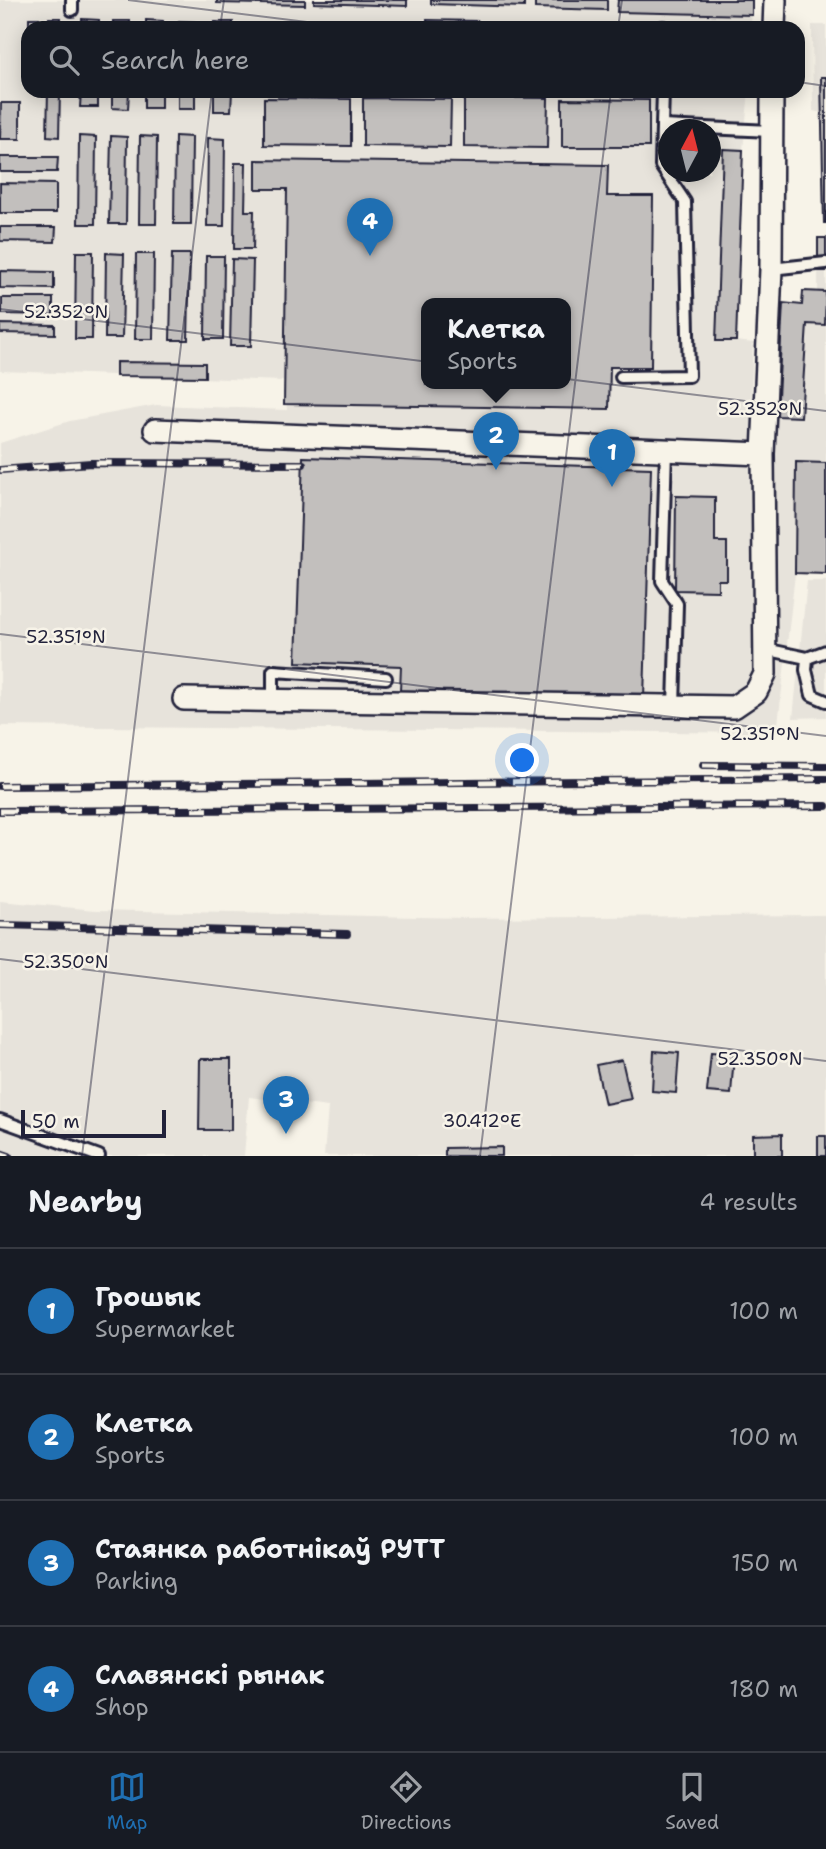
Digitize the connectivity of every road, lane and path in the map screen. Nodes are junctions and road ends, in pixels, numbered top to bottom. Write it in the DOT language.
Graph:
graph roads {
  1 [pos="775,0"];
  2 [pos="774,21"];
  3 [pos="663,98"];
  4 [pos="772,98"];
  5 [pos="662,119"];
  6 [pos="721,129"];
  7 [pos="771,131"];
  8 [pos="672,182"];
  9 [pos="826,263"];
  10 [pos="771,269"];
  11 [pos="621,377"];
  12 [pos="155,430"];
  13 [pos="666,450"];
  14 [pos="763,454"];
  15 [pos="765,649"];
  16 [pos="826,651"];
  17 [pos="807,658"];
  18 [pos="386,678"];
  19 [pos="184,699"];
  20 [pos="273,701"];
  21 [pos="826,701"];
  22 [pos="674,706"];
  23 [pos="0,1120"];
  24 [pos="99,1156"];
  1 -- 2 [label="street"];
  3 -- 5 [label="lane"];
  4 -- 7 [label="street"];
  6 -- 7 [label="lane"];
  7 -- 10 [label="street"];
  8 -- 11 [label="lane"];
  9 -- 10 [label="lane"];
  10 -- 14 [label="street"];
  12 -- 13 [label="street"];
  13 -- 14 [label="street"];
  13 -- 22 [label="lane"];
  14 -- 15 [label="street"];
  15 -- 17 [label="lane"];
  15 -- 22 [label="street"];
  16 -- 17 [label="lane"];
  17 -- 21 [label="lane"];
  18 -- 20 [label="lane"];
  19 -- 20 [label="street"];
  20 -- 22 [label="street"];
  23 -- 24 [label="lane"];
}
